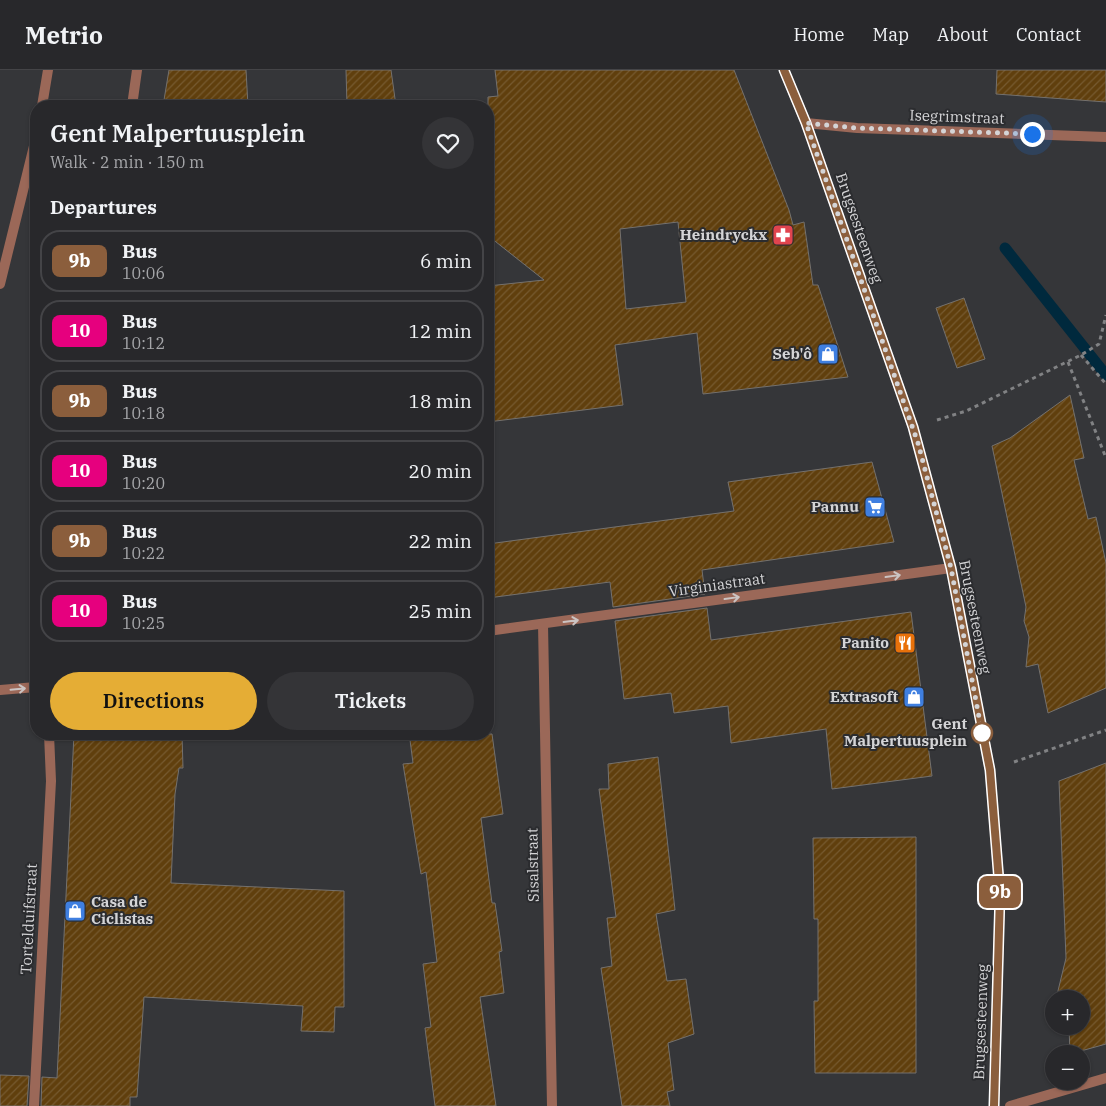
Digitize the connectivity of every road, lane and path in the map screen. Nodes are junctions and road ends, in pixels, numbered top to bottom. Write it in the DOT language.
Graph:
graph roads {
  1 [pos="48,70"];
  2 [pos="137,70"];
  3 [pos="784,70"];
  4 [pos="43,100"];
  5 [pos="133,100"];
  6 [pos="806,123"];
  7 [pos="1106,137"];
  8 [pos="30,162"];
  9 [pos="0,284"];
  10 [pos="1106,315"];
  11 [pos="1081,355"];
  12 [pos="1068,362"];
  13 [pos="1106,384"];
  14 [pos="913,427"];
  15 [pos="1106,458"];
  16 [pos="951,568"];
  17 [pos="543,624"];
  18 [pos="494,630"];
  19 [pos="30,688"];
  20 [pos="0,690"];
  21 [pos="1106,730"];
  22 [pos="49,740"];
  23 [pos="990,770"];
  24 [pos="1106,1078"];
  25 [pos="34,1106"];
  26 [pos="552,1106"];
  27 [pos="994,1106"];
  28 [pos="1010,1106"];
  1 -- 4 [label="street"];
  2 -- 5 [label="street"];
  3 -- 6 [label="street, Brugsesteenweg"];
  6 -- 7 [label="street, Isegrimstraat"];
  6 -- 14 [label="street, Brugsesteenweg"];
  8 -- 9 [label="street"];
  10 -- 11 [label="path"];
  11 -- 12 [label="path"];
  11 -- 13 [label="path"];
  12 -- 14 [label="path"];
  12 -- 15 [label="path"];
  14 -- 16 [label="street, Brugsesteenweg"];
  17 -- 16 [label="street, Virginiastraat, one-way"];
  16 -- 23 [label="street, Brugsesteenweg"];
  17 -- 18 [label="street, Virginiastraat"];
  17 -- 26 [label="street, Sisalstraat"];
  20 -- 19 [label="street, one-way"];
  21 -- 23 [label="path"];
  22 -- 25 [label="street, Tortelduifstraat"];
  23 -- 27 [label="street, Brugsesteenweg"];
  24 -- 28 [label="street"];
}
